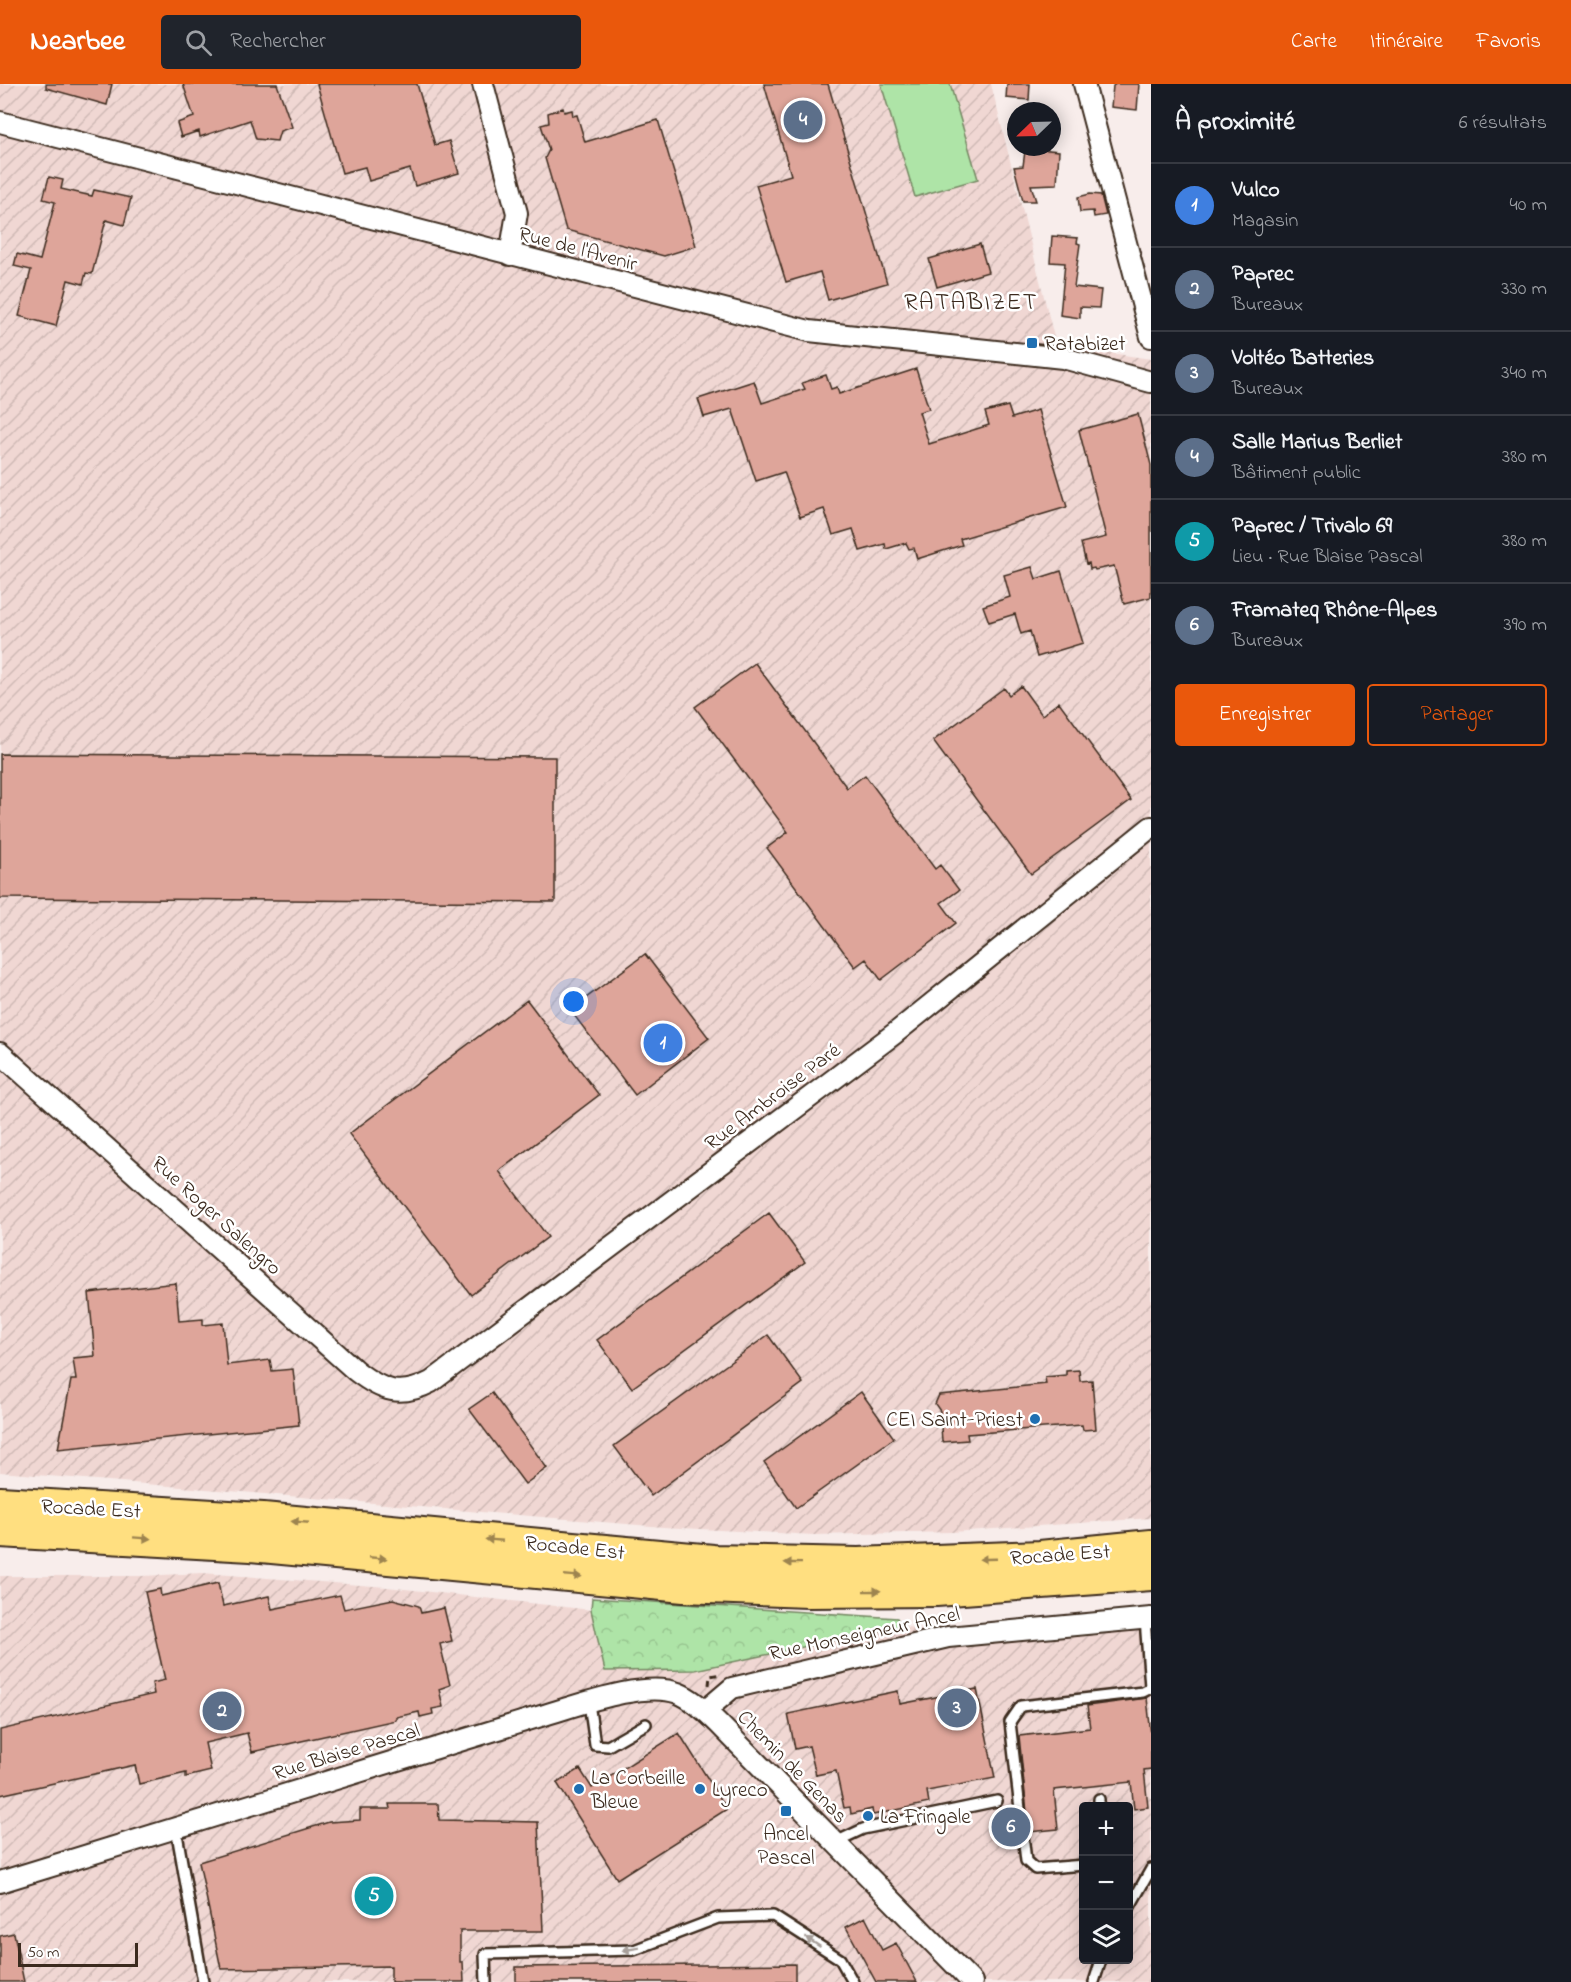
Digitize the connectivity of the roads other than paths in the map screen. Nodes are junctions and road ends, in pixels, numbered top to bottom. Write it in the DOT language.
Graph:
graph roads {
  1 [pos="483,84"];
  2 [pos="1084,84"];
  3 [pos="0,122"];
  4 [pos="510,255"];
  5 [pos="1151,337"];
  6 [pos="1151,382"];
  7 [pos="1151,827"];
  8 [pos="0,1053"];
  9 [pos="412,1392"];
  10 [pos="0,1503"];
  11 [pos="0,1531"];
  12 [pos="91,1534"];
  13 [pos="0,1545"];
  14 [pos="1151,1546"];
  15 [pos="1151,1574"];
  16 [pos="1148,1618"];
  17 [pos="1151,1688"];
  18 [pos="589,1703"];
  19 [pos="705,1711"];
  20 [pos="646,1724"];
  21 [pos="997,1801"];
  22 [pos="176,1828"];
  23 [pos="836,1845"];
  24 [pos="1079,1865"];
  25 [pos="1151,1869"];
  26 [pos="0,1882"];
  27 [pos="1133,1901"];
  28 [pos="1100,1964"];
  29 [pos="203,1982"];
  30 [pos="486,1982"];
  31 [pos="853,1982"];
  32 [pos="972,1982"];
  33 [pos="1094,1982"];
  1 -- 4 [label="street"];
  2 -- 5 [label="street"];
  3 -- 4 [label="street, Rue de l'Avenir"];
  4 -- 6 [label="street, Rue de l'Avenir"];
  7 -- 9 [label="street, Rue Ambroise Paré"];
  8 -- 9 [label="street, Rue Roger Salengro"];
  14 -- 10 [label="highway, Rocade Est, one-way"];
  11 -- 12 [label="highway, Rocade Est"];
  12 -- 13 [label="highway"];
  12 -- 15 [label="highway, Rocade Est, one-way"];
  16 -- 17 [label="lane"];
  16 -- 19 [label="street, Rue Monseigneur Ancel"];
  17 -- 24 [label="lane"];
  18 -- 19 [label="street, Rue Blaise Pascal"];
  18 -- 20 [label="lane"];
  18 -- 22 [label="street, Rue Blaise Pascal"];
  19 -- 23 [label="street, Chemin de Genas"];
  21 -- 23 [label="lane"];
  22 -- 26 [label="street, Rue Blaise Pascal"];
  22 -- 29 [label="lane"];
  23 -- 32 [label="street, Chemin de Genas"];
  25 -- 27 [label="lane"];
  28 -- 33 [label="lane"];
  31 -- 30 [label="lane, one-way"];
}
